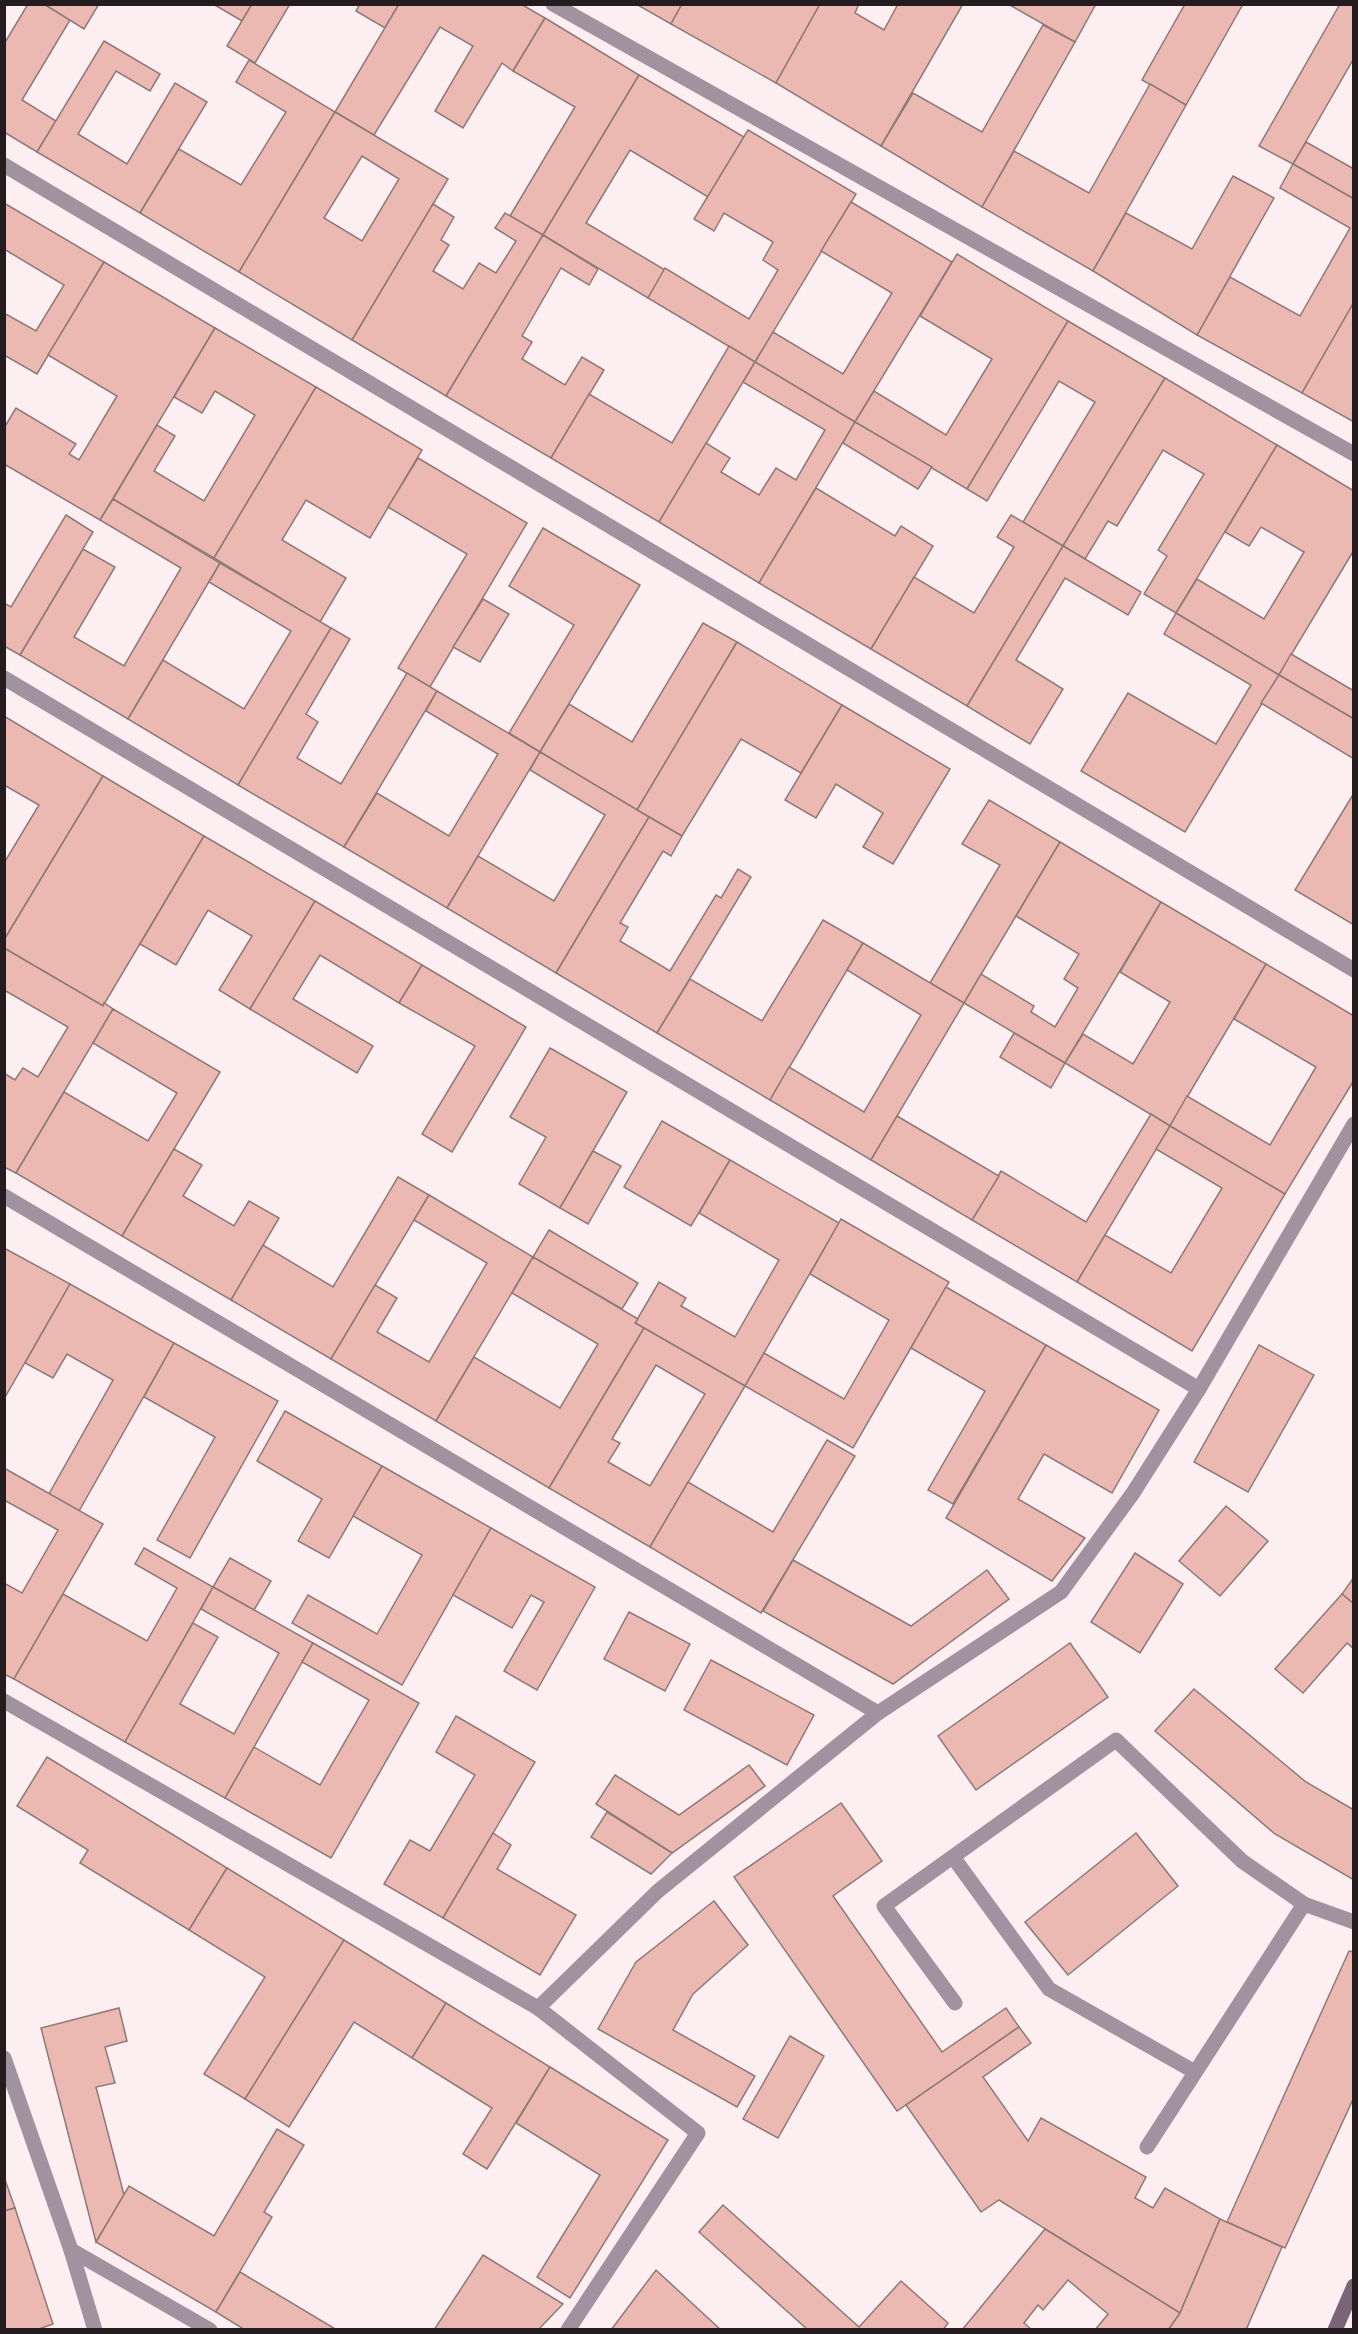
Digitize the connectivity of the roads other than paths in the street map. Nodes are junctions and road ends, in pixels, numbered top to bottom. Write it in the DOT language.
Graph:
graph roads {
  1 [pos="553,4"];
  2 [pos="4,165"];
  3 [pos="1353,454"];
  4 [pos="4,678"];
  5 [pos="1353,970"];
  6 [pos="1353,1124"];
  7 [pos="4,1196"];
  8 [pos="1199,1389"];
  9 [pos="4,1701"];
  10 [pos="878,1713"];
  11 [pos="953,1857"];
  12 [pos="1304,1904"];
  13 [pos="1353,1922"];
  14 [pos="955,2003"];
  15 [pos="538,2008"];
  16 [pos="4,2058"];
  17 [pos="1195,2072"];
  18 [pos="1147,2146"];
  19 [pos="71,2250"];
  20 [pos="1353,2286"];
  21 [pos="95,2330"];
  22 [pos="210,2330"];
  23 [pos="568,2330"];
  24 [pos="1335,2330"];
  1 -- 3 [label="street"];
  2 -- 5 [label="street"];
  4 -- 8 [label="street"];
  6 -- 8 [label="street"];
  7 -- 10 [label="street"];
  8 -- 10 [label="street"];
  9 -- 15 [label="street"];
  10 -- 15 [label="street"];
  11 -- 12 [label="street"];
  11 -- 14 [label="street"];
  11 -- 17 [label="street"];
  12 -- 13 [label="street"];
  12 -- 17 [label="street"];
  15 -- 23 [label="street"];
  16 -- 19 [label="street"];
  17 -- 18 [label="street"];
  19 -- 21 [label="street"];
  19 -- 22 [label="street"];
  20 -- 24 [label="main road"];
}
